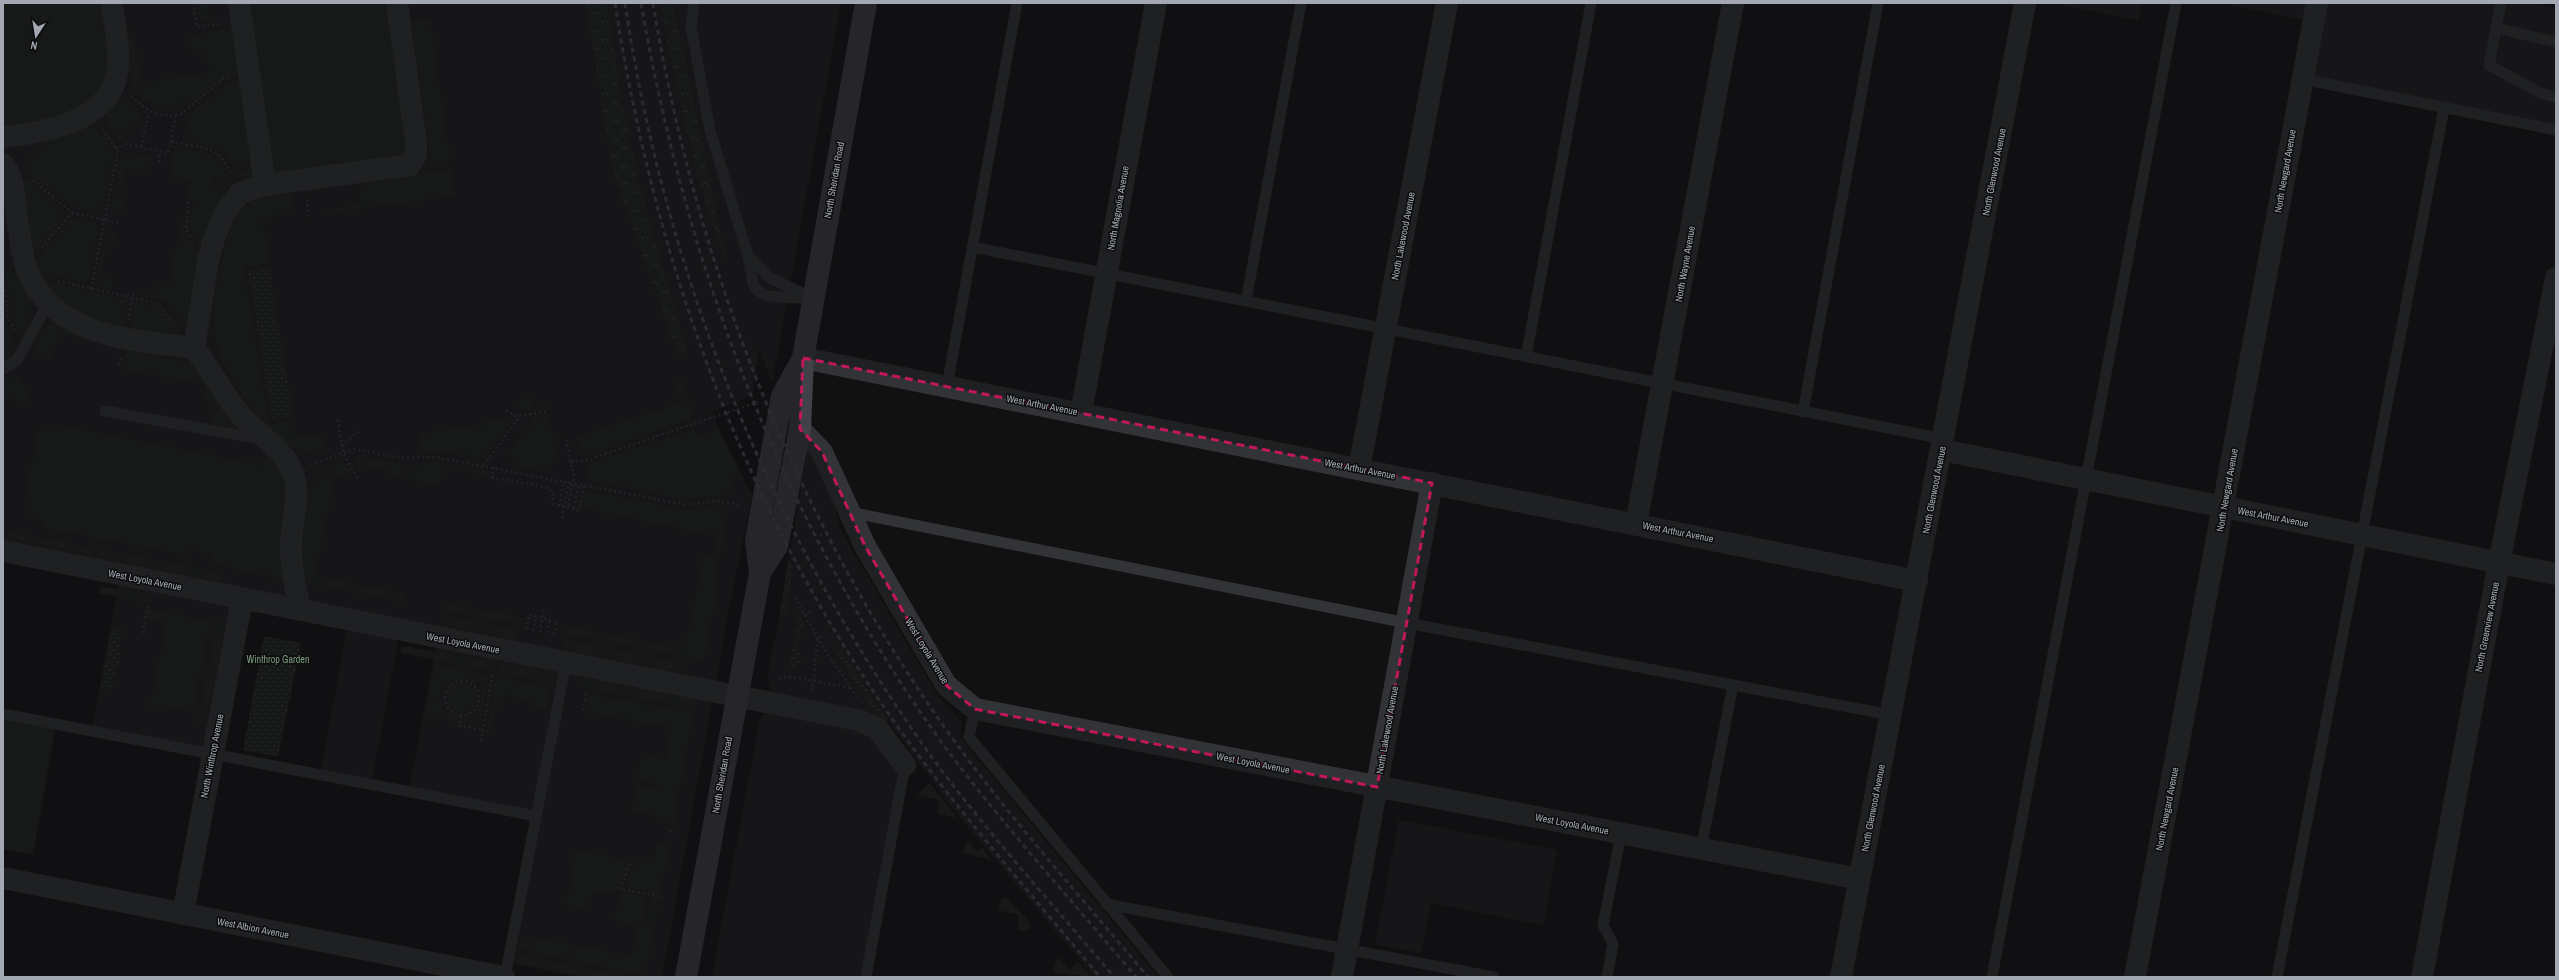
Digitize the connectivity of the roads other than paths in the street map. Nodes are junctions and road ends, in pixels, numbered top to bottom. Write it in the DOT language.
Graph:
graph roads {
  1 [pos="112,3"];
  2 [pos="397,3"];
  3 [pos="694,3"];
  4 [pos="866,3"];
  5 [pos="1017,3"];
  6 [pos="1156,3"];
  7 [pos="1301,3"];
  8 [pos="1447,3"];
  9 [pos="1591,3"];
  10 [pos="1733,3"];
  11 [pos="1878,3"];
  12 [pos="2176,3"];
  13 [pos="2317,3"];
  14 [pos="2501,3"];
  15 [pos="2021,4"];
  16 [pos="240,12"];
  17 [pos="2496,28"];
  18 [pos="2556,42"];
  19 [pos="2302,79"];
  20 [pos="2556,97"];
  21 [pos="2444,108"];
  22 [pos="2556,130"];
  23 [pos="38,132"];
  24 [pos="3,137"];
  25 [pos="9,170"];
  26 [pos="265,185"];
  27 [pos="972,247"];
  28 [pos="748,256"];
  29 [pos="1106,274"];
  30 [pos="2556,278"];
  31 [pos="813,299"];
  32 [pos="1246,301"];
  33 [pos="48,303"];
  34 [pos="1385,329"];
  35 [pos="194,348"];
  36 [pos="1526,357"];
  37 [pos="803,358"];
  38 [pos="3,369"];
  39 [pos="1662,384"];
  40 [pos="947,386"];
  41 [pos="105,411"];
  42 [pos="1803,412"];
  43 [pos="1080,413"];
  44 [pos="800,429"];
  45 [pos="265,440"];
  46 [pos="1943,445"];
  47 [pos="1359,469"];
  48 [pos="2086,479"];
  49 [pos="1432,483"];
  50 [pos="2224,507"];
  51 [pos="849,512"];
  52 [pos="1636,524"];
  53 [pos="2363,535"];
  54 [pos="3,552"];
  55 [pos="2499,563"];
  56 [pos="760,573"];
  57 [pos="2556,574"];
  58 [pos="1917,580"];
  59 [pos="242,599"];
  60 [pos="300,610"];
  61 [pos="1407,623"];
  62 [pos="566,663"];
  63 [pos="1733,685"];
  64 [pos="736,697"];
  65 [pos="975,709"];
  66 [pos="3,714"];
  67 [pos="1891,715"];
  68 [pos="213,754"];
  69 [pos="905,765"];
  70 [pos="1377,787"];
  71 [pos="536,816"];
  72 [pos="1621,834"];
  73 [pos="1701,849"];
  74 [pos="3,878"];
  75 [pos="1859,879"];
  76 [pos="1106,904"];
  77 [pos="183,914"];
  78 [pos="1347,949"];
  79 [pos="504,977"];
  80 [pos="686,977"];
  81 [pos="866,977"];
  82 [pos="1168,977"];
  83 [pos="1342,977"];
  84 [pos="1494,977"];
  85 [pos="1607,977"];
  86 [pos="1841,977"];
  87 [pos="1992,977"];
  88 [pos="2135,977"];
  89 [pos="2277,977"];
  90 [pos="2422,977"];
  1 -- 23 [label="street"];
  2 -- 26 [label="street"];
  3 -- 28 [label="lane"];
  4 -- 31 [label="main road, North Sheridan Road"];
  5 -- 27 [label="lane"];
  6 -- 29 [label="street, North Magnolia Avenue"];
  7 -- 32 [label="lane"];
  8 -- 34 [label="street, North Lakewood Avenue"];
  9 -- 36 [label="lane"];
  10 -- 39 [label="street, North Wayne Avenue"];
  11 -- 42 [label="lane"];
  12 -- 48 [label="lane"];
  13 -- 19 [label="street, North Newgard Avenue"];
  14 -- 17 [label="lane"];
  15 -- 46 [label="street, North Glenwood Avenue"];
  16 -- 26 [label="street"];
  17 -- 18 [label="lane"];
  17 -- 20 [label="lane"];
  19 -- 21 [label="lane"];
  19 -- 50 [label="street, North Newgard Avenue"];
  21 -- 22 [label="lane"];
  21 -- 53 [label="lane"];
  23 -- 24 [label="street"];
  23 -- 25 [label="street"];
  25 -- 33 [label="street"];
  26 -- 35 [label="street"];
  27 -- 29 [label="lane"];
  27 -- 40 [label="lane"];
  28 -- 31 [label="lane"];
  28 -- 31 [label="lane"];
  29 -- 32 [label="lane"];
  29 -- 43 [label="street, North Magnolia Avenue"];
  30 -- 55 [label="street, North Greenview Avenue"];
  31 -- 37 [label="main road, North Sheridan Road"];
  32 -- 34 [label="lane"];
  33 -- 35 [label="street"];
  33 -- 38 [label="lane"];
  34 -- 36 [label="lane"];
  34 -- 47 [label="street, North Lakewood Avenue"];
  35 -- 45 [label="street"];
  36 -- 39 [label="lane"];
  37 -- 40 [label="street, West Arthur Avenue"];
  37 -- 44 [label="main road, North Sheridan Road"];
  37 -- 56 [label="main road, North Sheridan Road"];
  39 -- 42 [label="lane"];
  39 -- 52 [label="street, North Wayne Avenue"];
  40 -- 43 [label="street, West Arthur Avenue"];
  41 -- 45 [label="lane"];
  42 -- 46 [label="lane"];
  43 -- 47 [label="street, West Arthur Avenue"];
  44 -- 51 [label="street, West Loyola Avenue"];
  44 -- 56 [label="main road, North Sheridan Road"];
  45 -- 60 [label="street"];
  46 -- 48 [label="street, West Arthur Avenue"];
  46 -- 58 [label="street, North Glenwood Avenue"];
  47 -- 49 [label="street, West Arthur Avenue"];
  48 -- 50 [label="street, West Arthur Avenue"];
  48 -- 87 [label="lane"];
  49 -- 52 [label="street, West Arthur Avenue"];
  49 -- 61 [label="street, North Lakewood Avenue"];
  50 -- 53 [label="street, West Arthur Avenue"];
  50 -- 88 [label="street, North Newgard Avenue"];
  51 -- 61 [label="lane"];
  51 -- 65 [label="street, West Loyola Avenue"];
  52 -- 58 [label="street, West Arthur Avenue"];
  53 -- 55 [label="street, West Arthur Avenue"];
  53 -- 89 [label="lane"];
  54 -- 59 [label="street, West Loyola Avenue"];
  55 -- 57 [label="street, West Arthur Avenue"];
  55 -- 90 [label="street, North Greenview Avenue"];
  56 -- 64 [label="main road, North Sheridan Road"];
  58 -- 67 [label="street, North Glenwood Avenue"];
  59 -- 60 [label="street, West Loyola Avenue"];
  59 -- 68 [label="street, North Winthrop Avenue"];
  60 -- 62 [label="street, West Loyola Avenue"];
  61 -- 63 [label="lane"];
  61 -- 70 [label="street, North Lakewood Avenue"];
  62 -- 64 [label="street, West Loyola Avenue"];
  62 -- 71 [label="lane"];
  63 -- 67 [label="lane"];
  63 -- 73 [label="lane"];
  64 -- 69 [label="street, West Loyola Avenue"];
  64 -- 80 [label="main road, North Sheridan Road"];
  65 -- 70 [label="street, West Loyola Avenue"];
  65 -- 76 [label="lane"];
  66 -- 68 [label="lane"];
  67 -- 75 [label="street, North Glenwood Avenue"];
  68 -- 71 [label="lane"];
  68 -- 77 [label="street, North Winthrop Avenue"];
  69 -- 81 [label="lane"];
  70 -- 72 [label="street, West Loyola Avenue"];
  70 -- 78 [label="street, North Lakewood Avenue"];
  71 -- 79 [label="lane"];
  72 -- 73 [label="street, West Loyola Avenue"];
  72 -- 85 [label="lane"];
  73 -- 75 [label="street, West Loyola Avenue"];
  74 -- 77 [label="street, West Albion Avenue"];
  75 -- 86 [label="street, North Glenwood Avenue"];
  76 -- 78 [label="lane"];
  76 -- 82 [label="lane"];
  77 -- 79 [label="street, West Albion Avenue"];
  78 -- 83 [label="street, North Lakewood Avenue"];
  78 -- 84 [label="lane"];
}
